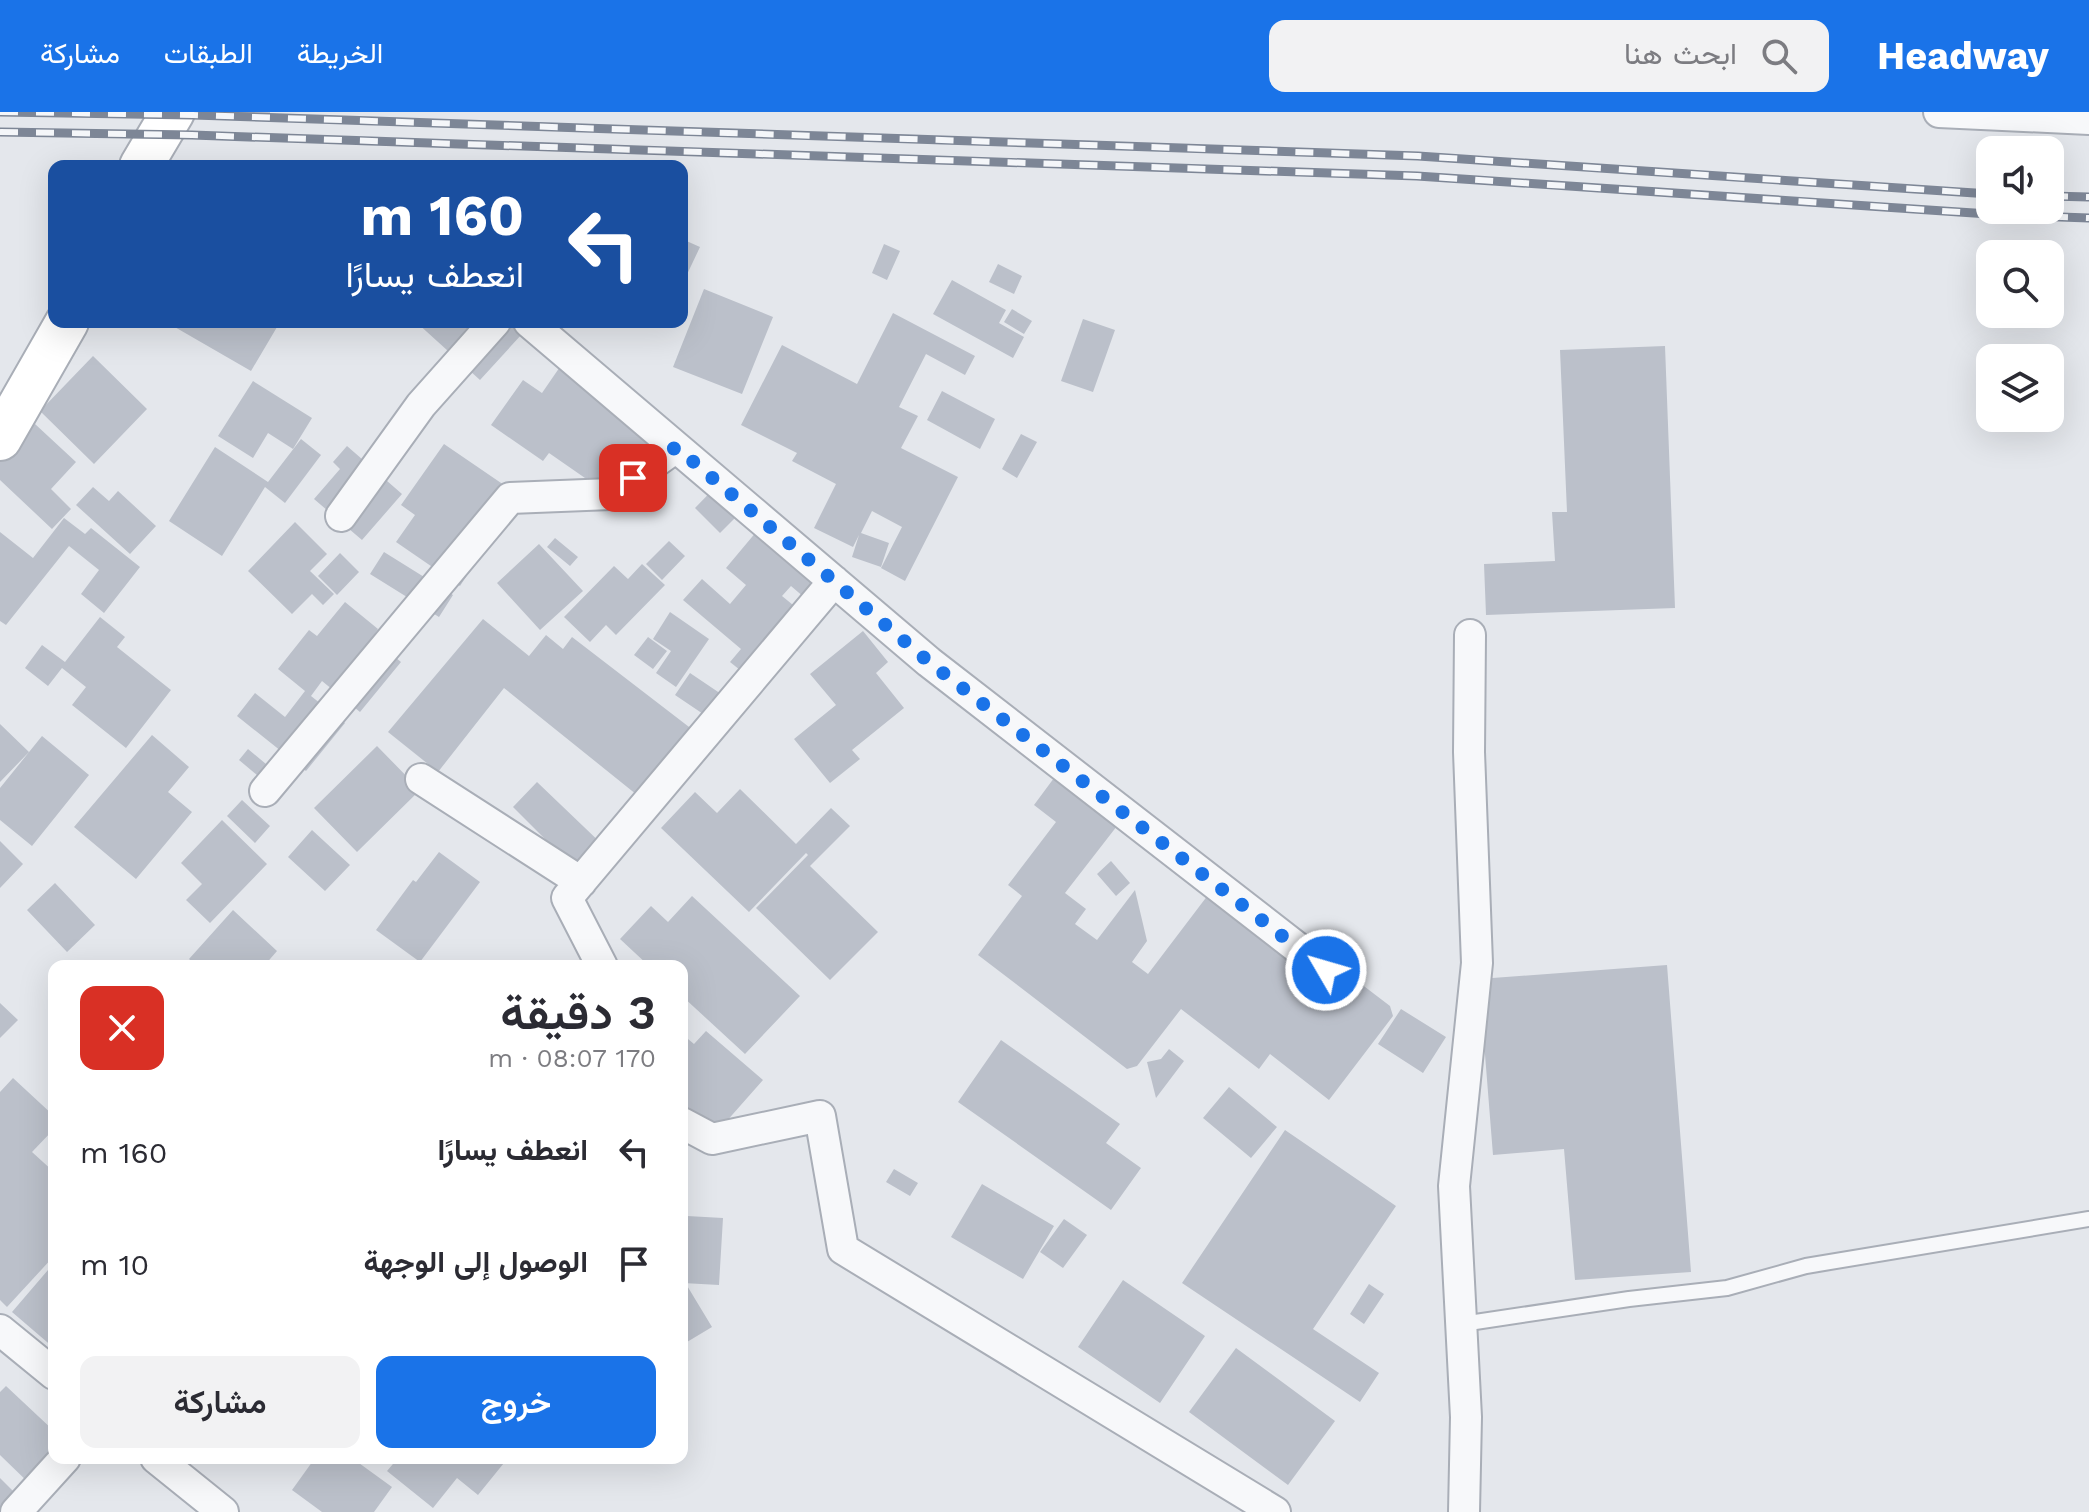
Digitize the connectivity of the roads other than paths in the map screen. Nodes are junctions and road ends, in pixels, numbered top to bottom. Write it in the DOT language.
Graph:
graph roads {
  1 [pos="173,112"];
  2 [pos="1939,112"];
  3 [pos="2089,119"];
  4 [pos="145,160"];
  5 [pos="64,328"];
  6 [pos="490,328"];
  7 [pos="536,328"];
  8 [pos="0,439"];
  9 [pos="676,447"];
  10 [pos="341,516"];
  11 [pos="834,581"];
  12 [pos="1470,635"];
  13 [pos="421,779"];
  14 [pos="265,791"];
  15 [pos="581,882"];
  16 [pos="599,960"];
  17 [pos="1326,970"];
  18 [pos="688,1126"];
  19 [pos="2089,1219"];
  20 [pos="1462,1324"];
  21 [pos="0,1330"];
  22 [pos="48,1369"];
  23 [pos="60,1464"];
  24 [pos="192,1469"];
  25 [pos="16,1512"];
  26 [pos="223,1512"];
  27 [pos="1275,1512"];
  28 [pos="1464,1512"];
  1 -- 4 [label="main road"];
  2 -- 3 [label="street"];
  5 -- 8 [label="main road"];
  6 -- 10 [label="street"];
  7 -- 9 [label="street"];
  9 -- 11 [label="street"];
  9 -- 14 [label="street"];
  11 -- 15 [label="street"];
  11 -- 17 [label="street"];
  12 -- 20 [label="street"];
  13 -- 15 [label="street"];
  15 -- 16 [label="street"];
  18 -- 27 [label="street"];
  19 -- 20 [label="lane"];
  20 -- 28 [label="street"];
  21 -- 22 [label="street"];
  23 -- 25 [label="street"];
  24 -- 26 [label="street"];
}
